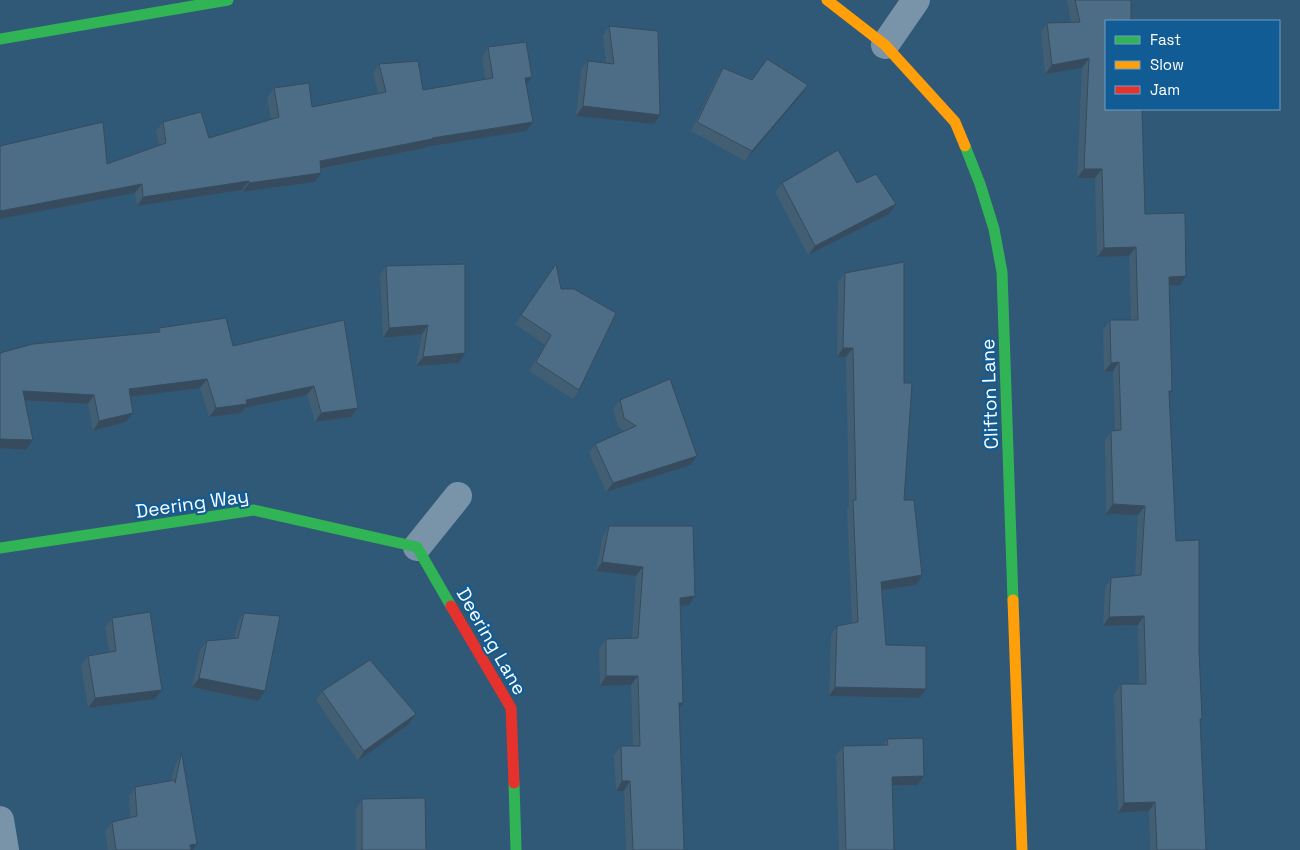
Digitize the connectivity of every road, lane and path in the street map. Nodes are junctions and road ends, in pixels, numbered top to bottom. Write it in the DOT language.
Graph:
graph roads {
  1 [pos="228,0"];
  2 [pos="827,0"];
  3 [pos="916,0"];
  4 [pos="0,39"];
  5 [pos="885,45"];
  6 [pos="458,496"];
  7 [pos="417,547"];
  8 [pos="0,548"];
  9 [pos="0,820"];
  10 [pos="5,850"];
  11 [pos="516,850"];
  12 [pos="1022,850"];
  1 -- 4 [label="street"];
  2 -- 5 [label="street, Clifton Lane"];
  3 -- 5 [label="street"];
  5 -- 12 [label="street, Clifton Lane"];
  6 -- 7 [label="street"];
  7 -- 8 [label="street, Deering Way"];
  7 -- 11 [label="street, Deering Lane"];
  9 -- 10 [label="street"];
}
